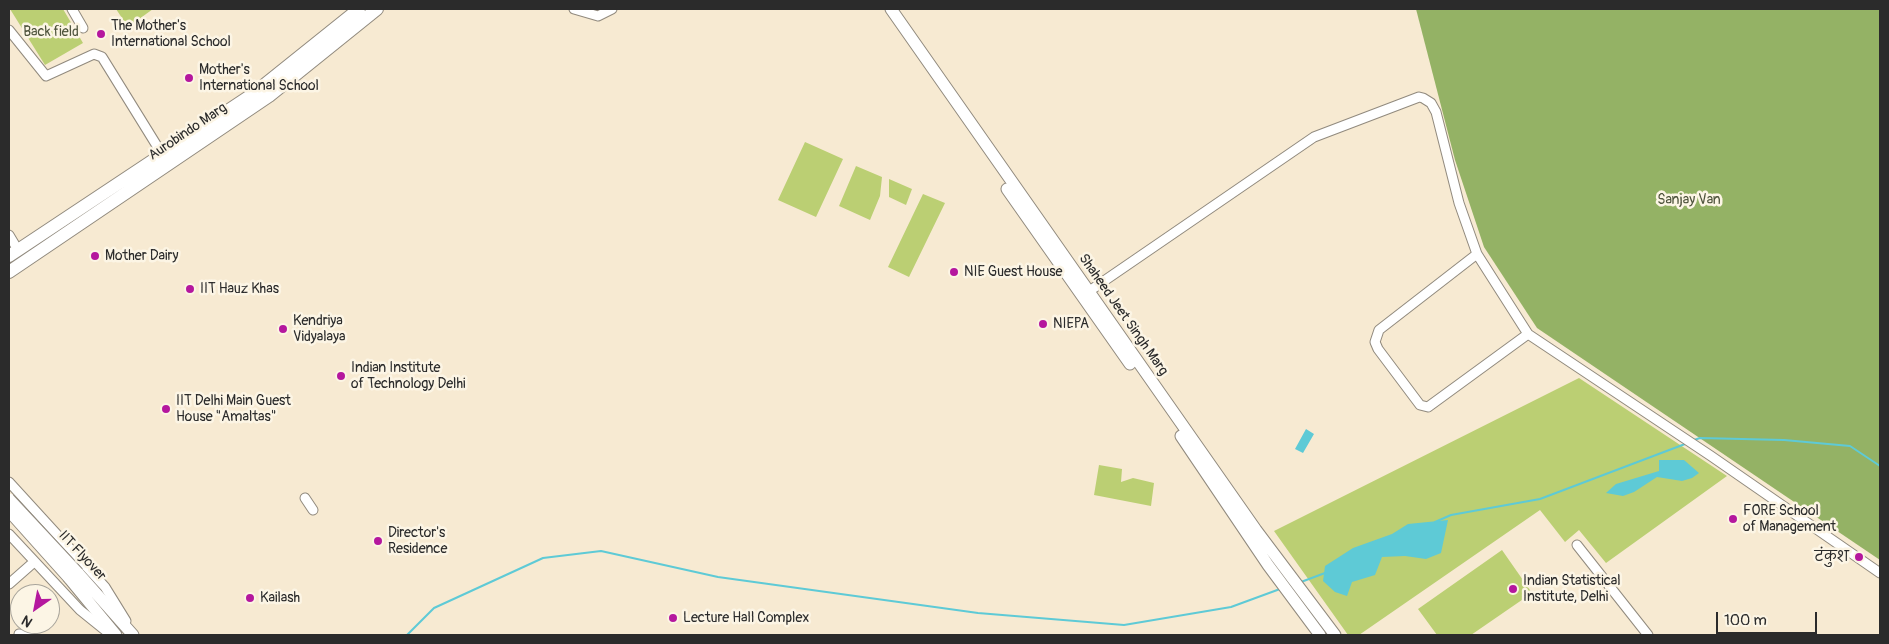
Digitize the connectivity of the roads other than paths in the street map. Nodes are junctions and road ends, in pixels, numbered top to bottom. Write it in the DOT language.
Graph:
graph roads {
  1 [pos="72,9"];
  2 [pos="359,9"];
  3 [pos="378,9"];
  4 [pos="574,9"];
  5 [pos="612,9"];
  6 [pos="882,9"];
  7 [pos="891,9"];
  8 [pos="83,28"];
  9 [pos="9,30"];
  10 [pos="162,154"];
  11 [pos="9,235"];
  12 [pos="13,253"];
  13 [pos="1477,254"];
  14 [pos="9,272"];
  15 [pos="1086,293"];
  16 [pos="1528,334"];
  17 [pos="9,482"];
  18 [pos="9,498"];
  19 [pos="305,498"];
  20 [pos="313,510"];
  21 [pos="9,511"];
  22 [pos="9,534"];
  23 [pos="1577,545"];
  24 [pos="34,562"];
  25 [pos="1880,573"];
  26 [pos="73,575"];
  27 [pos="9,584"];
  28 [pos="1290,586"];
  29 [pos="111,635"];
  30 [pos="116,635"];
  31 [pos="133,635"];
  32 [pos="1320,635"];
  33 [pos="1335,635"];
  34 [pos="1648,635"];
  1 -- 8 [label="street"];
  2 -- 10 [label="highway, Aurobindo Marg"];
  3 -- 14 [label="highway, Aurobindo Marg"];
  4 -- 5 [label="street"];
  6 -- 15 [label="main road, Shaheed Jeet Singh Marg"];
  7 -- 15 [label="main road, Shaheed Jeet Singh Marg"];
  9 -- 10 [label="street"];
  10 -- 12 [label="highway, Aurobindo Marg"];
  11 -- 12 [label="street"];
  13 -- 15 [label="street"];
  13 -- 16 [label="street"];
  13 -- 16 [label="street"];
  15 -- 28 [label="main road, Shaheed Jeet Singh Marg"];
  16 -- 25 [label="street"];
  17 -- 31 [label="street"];
  18 -- 26 [label="main road, IIT Flyover, bridge"];
  19 -- 20 [label="street"];
  21 -- 26 [label="main road, IIT Flyover, bridge"];
  22 -- 24 [label="street"];
  23 -- 34 [label="street"];
  24 -- 27 [label="street"];
  24 -- 29 [label="street"];
  26 -- 30 [label="main road, IIT Flyover"];
  26 -- 31 [label="main road, IIT Flyover"];
  28 -- 32 [label="main road, Shaheed Jeet Singh Marg"];
  28 -- 33 [label="main road, Shaheed Jeet Singh Marg"];
}
